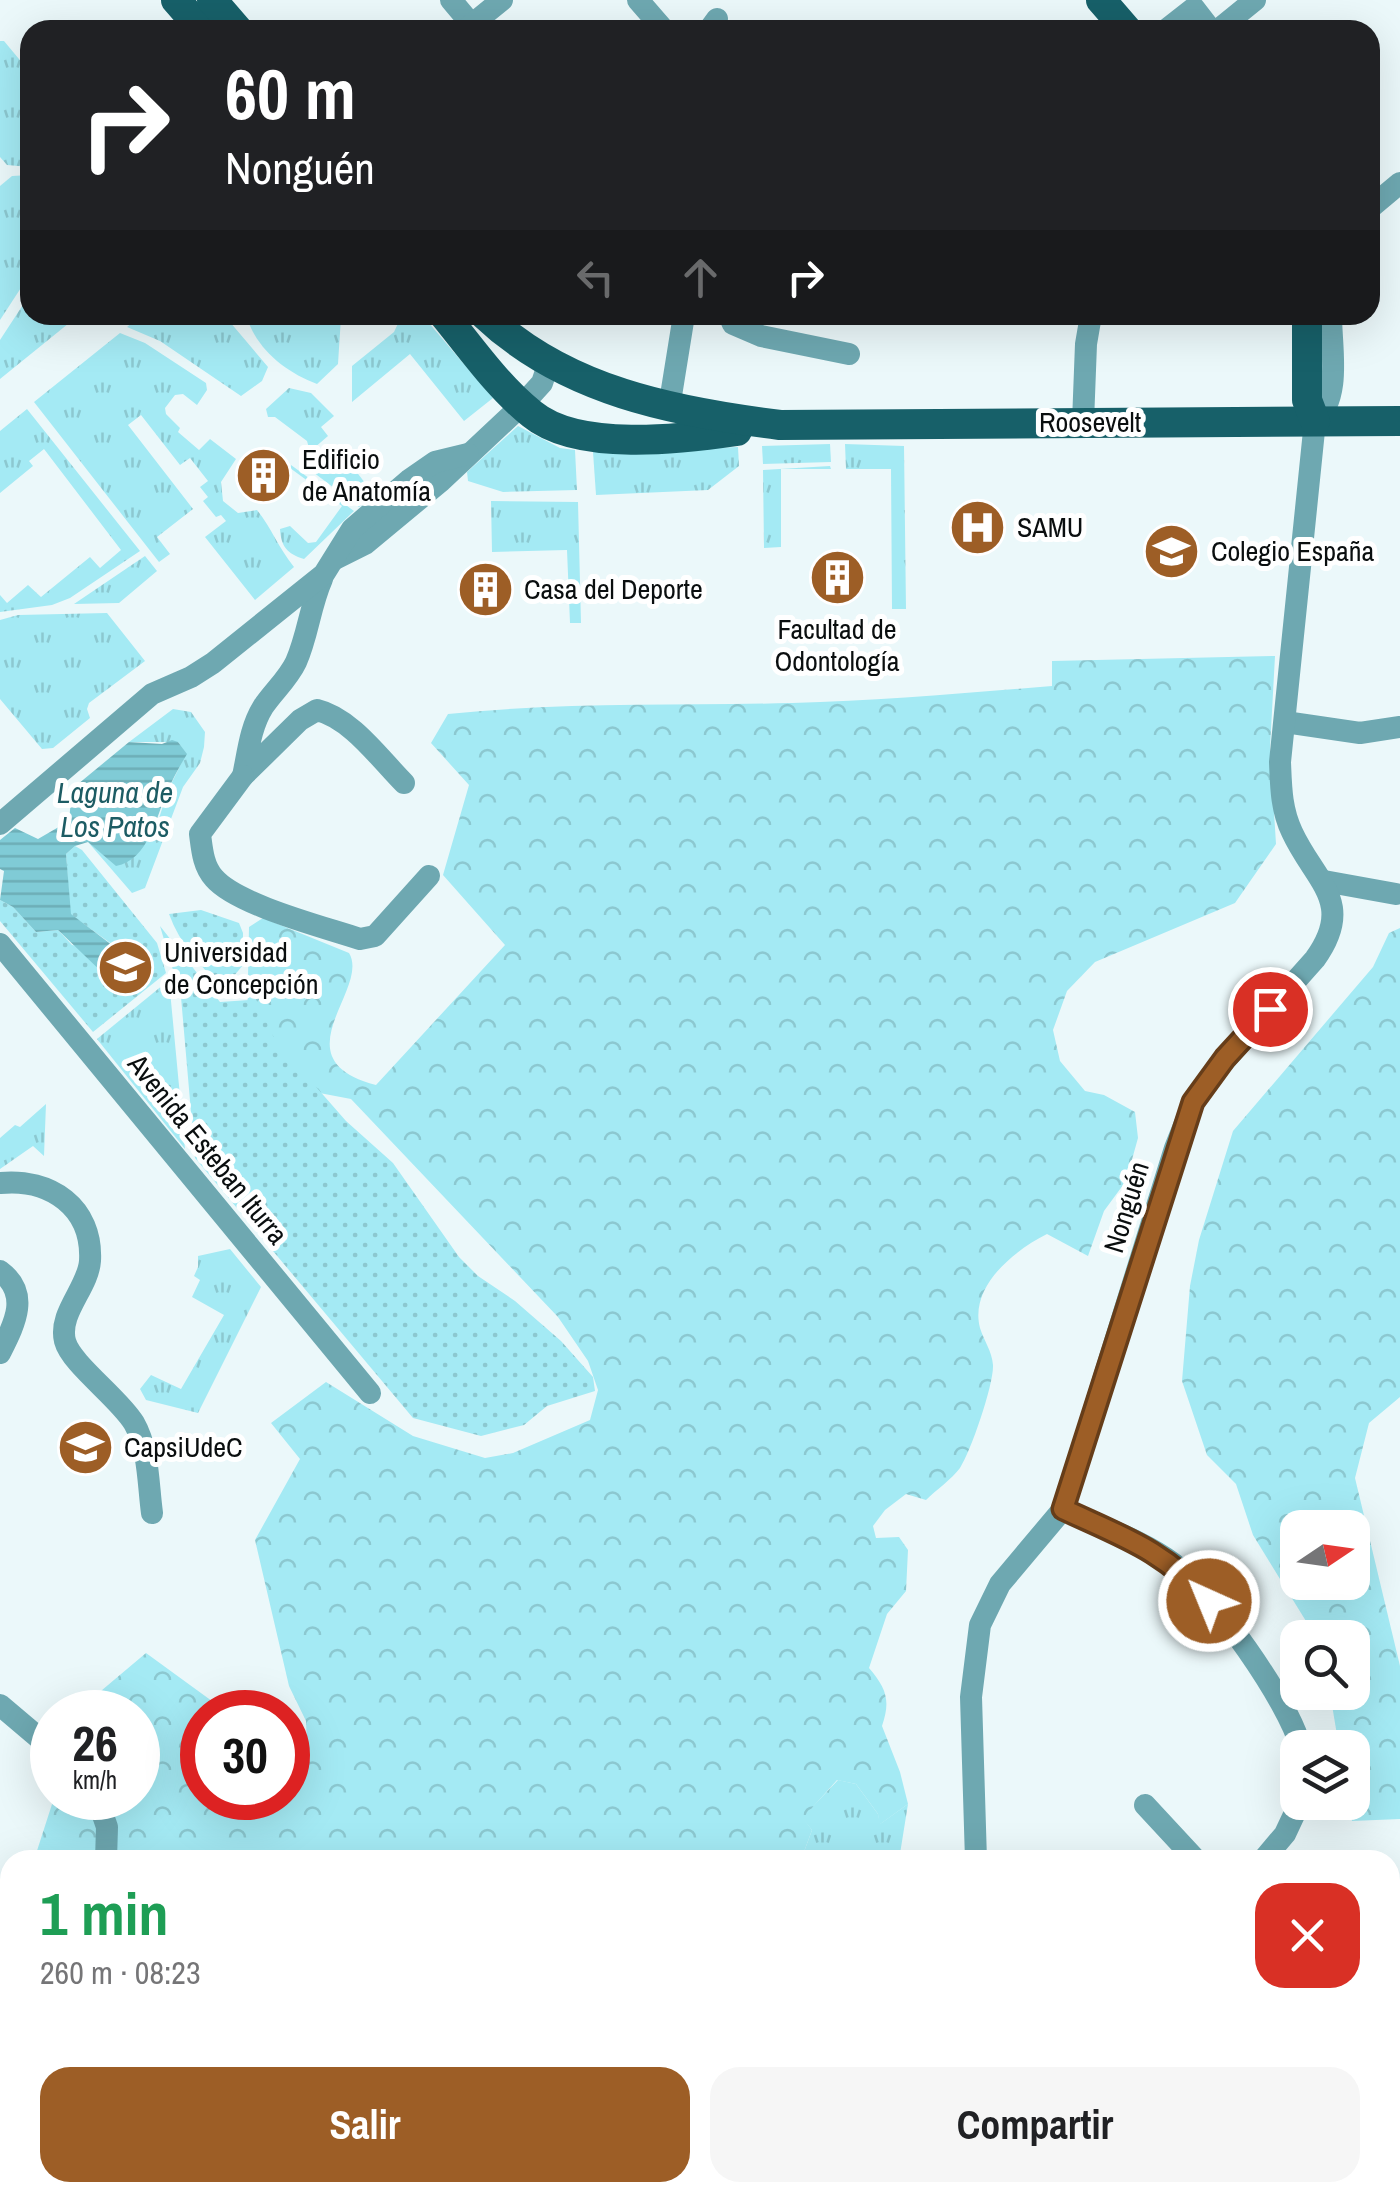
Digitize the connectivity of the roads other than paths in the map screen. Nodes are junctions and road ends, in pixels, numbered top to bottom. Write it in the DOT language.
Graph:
graph roads {
  1 [pos="176,0"];
  2 [pos="212,0"];
  3 [pos="502,0"];
  4 [pos="638,0"];
  5 [pos="1101,0"];
  6 [pos="1255,0"];
  7 [pos="193,20"];
  8 [pos="229,20"];
  9 [pos="477,20"];
  10 [pos="655,20"];
  11 [pos="1118,20"];
  12 [pos="1179,20"];
  13 [pos="1205,20"];
  14 [pos="1228,20"];
  15 [pos="1400,183"];
  16 [pos="1380,200"];
  17 [pos="458,325"];
  18 [pos="493,325"];
  19 [pos="682,325"];
  20 [pos="735,325"];
  21 [pos="1089,325"];
  22 [pos="1306,325"];
  23 [pos="1330,325"];
  24 [pos="849,354"];
  25 [pos="536,382"];
  26 [pos="668,408"];
  27 [pos="1315,421"];
  28 [pos="1400,421"];
  29 [pos="1083,422"];
  30 [pos="780,424"];
  31 [pos="329,566"];
  32 [pos="1285,722"];
  33 [pos="1400,727"];
  34 [pos="243,776"];
  35 [pos="404,784"];
  36 [pos="0,824"];
  37 [pos="429,876"];
  38 [pos="1324,881"];
  39 [pos="1396,894"];
  40 [pos="0,944"];
  41 [pos="0,1183"];
  42 [pos="0,1271"];
  43 [pos="0,1353"];
  44 [pos="370,1393"];
  45 [pos="1063,1509"];
  46 [pos="152,1513"];
  47 [pos="0,1705"];
  48 [pos="30,1730"];
  49 [pos="1294,1730"];
  50 [pos="1145,1805"];
  51 [pos="104,1820"];
  52 [pos="1292,1820"];
  53 [pos="106,1850"];
  54 [pos="976,1850"];
  55 [pos="1187,1850"];
  56 [pos="1271,1850"];
  1 -- 7 [label="main road"];
  2 -- 8 [label="main road"];
  3 -- 9 [label="street"];
  4 -- 10 [label="street"];
  5 -- 11 [label="main road"];
  6 -- 14 [label="street"];
  12 -- 13 [label="street"];
  15 -- 16 [label="street"];
  17 -- 25 [label="main road"];
  18 -- 25 [label="main road"];
  19 -- 26 [label="street"];
  20 -- 24 [label="street"];
  21 -- 29 [label="street"];
  22 -- 27 [label="main road"];
  23 -- 27 [label="street, Nonguén"];
  25 -- 26 [label="main road, Roosevelt"];
  25 -- 30 [label="main road, Roosevelt"];
  25 -- 31 [label="street"];
  26 -- 30 [label="main road, Roosevelt"];
  27 -- 28 [label="main road, Roosevelt"];
  27 -- 29 [label="main road, Roosevelt"];
  27 -- 32 [label="street, Nonguén"];
  29 -- 30 [label="main road, Roosevelt"];
  31 -- 34 [label="street"];
  31 -- 36 [label="street"];
  32 -- 33 [label="street"];
  32 -- 38 [label="street, Nonguén"];
  34 -- 35 [label="street"];
  34 -- 37 [label="street"];
  38 -- 39 [label="street"];
  38 -- 45 [label="street, Nonguén"];
  40 -- 44 [label="street, Avenida Esteban Iturra"];
  41 -- 46 [label="street"];
  42 -- 43 [label="street"];
  45 -- 49 [label="street"];
  45 -- 54 [label="street, Nonguén"];
  47 -- 48 [label="street"];
  50 -- 55 [label="street"];
  51 -- 53 [label="street"];
  52 -- 56 [label="street"];
}
